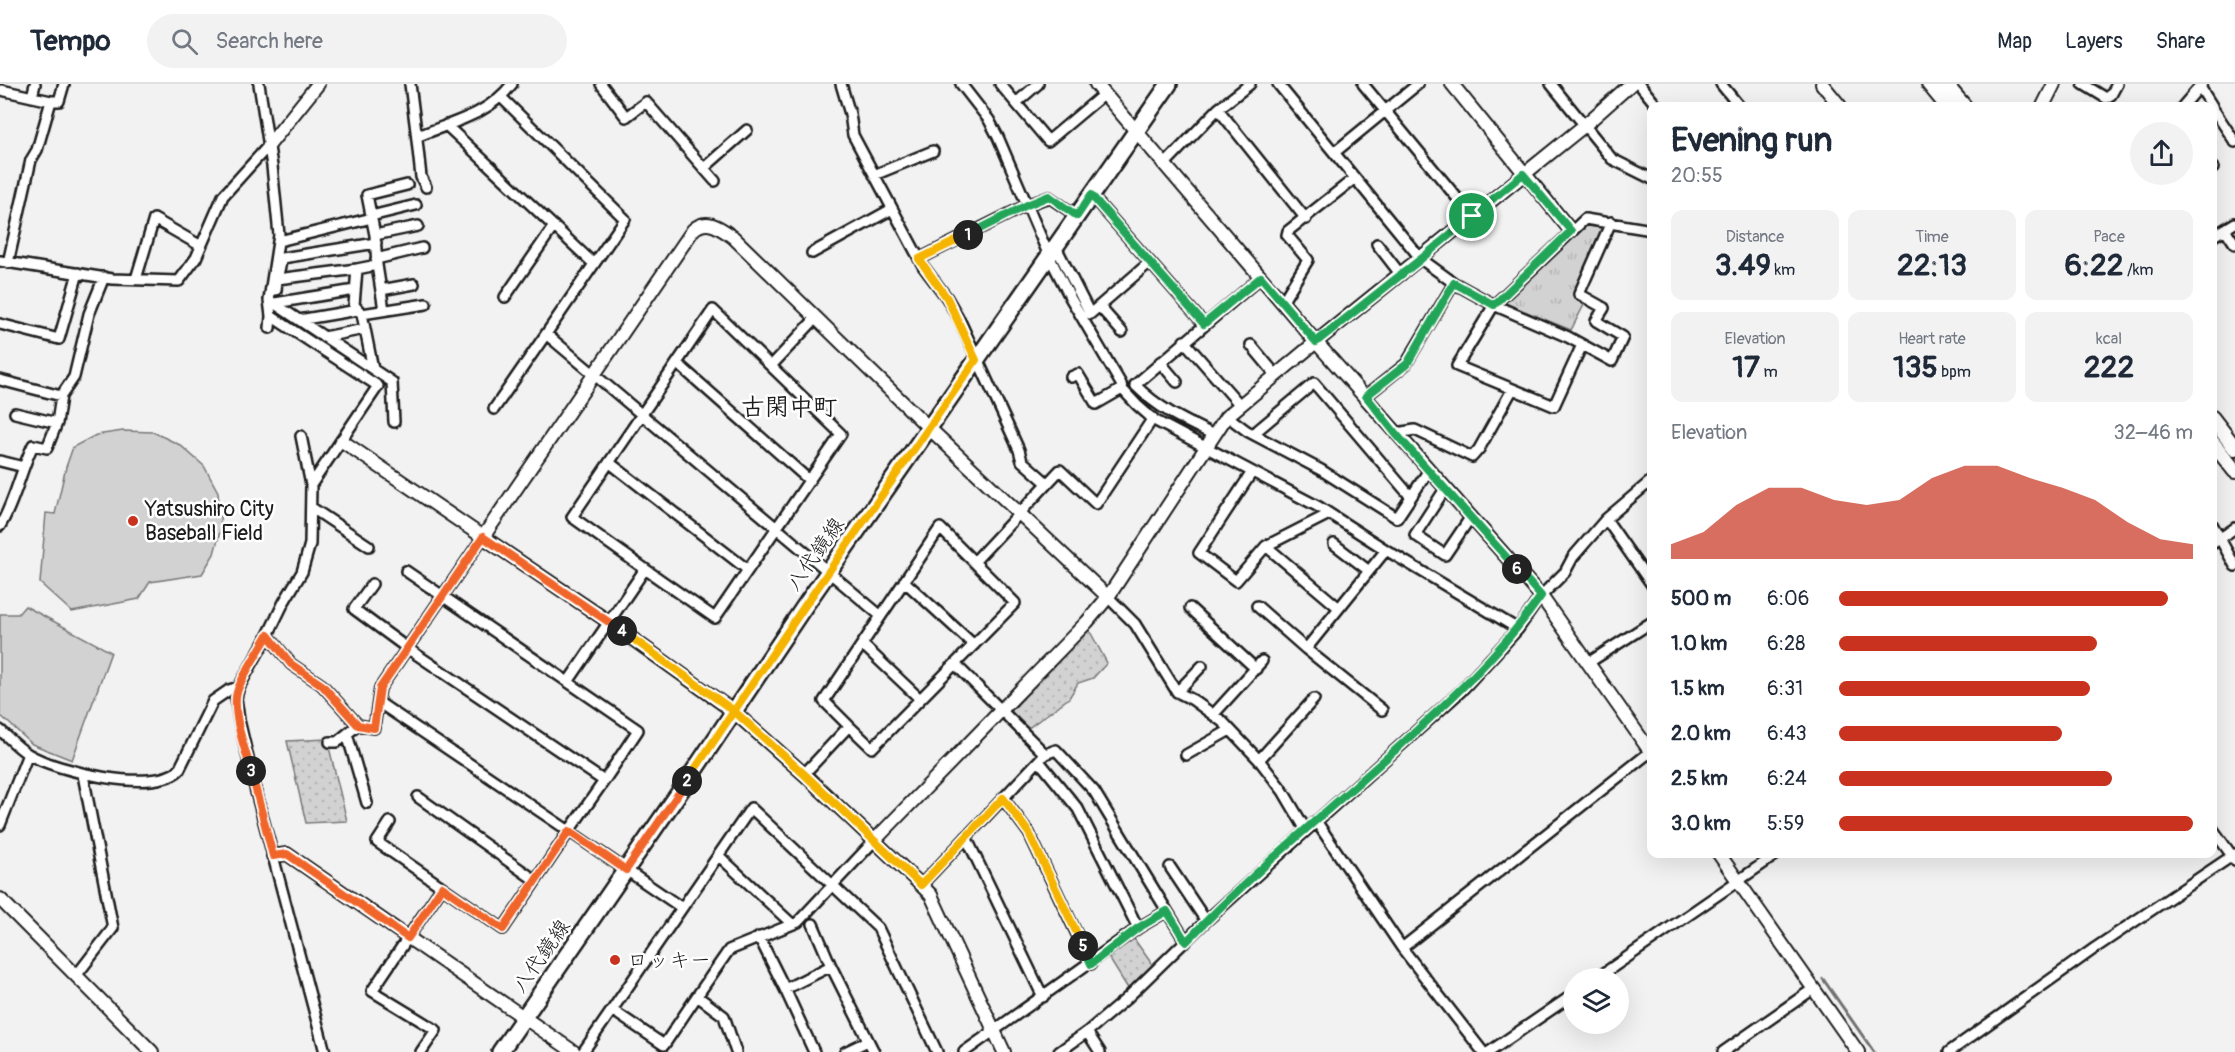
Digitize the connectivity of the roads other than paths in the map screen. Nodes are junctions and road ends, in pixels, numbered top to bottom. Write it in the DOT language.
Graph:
graph roads {
  1 [pos="35,84"];
  2 [pos="64,84"];
  3 [pos="259,84"];
  4 [pos="318,84"];
  5 [pos="410,84"];
  6 [pos="512,84"];
  7 [pos="601,84"];
  8 [pos="841,84"];
  9 [pos="961,84"];
  10 [pos="1000,84"];
  11 [pos="1038,84"];
  12 [pos="1169,84"];
  13 [pos="1250,84"];
  14 [pos="1278,84"];
  15 [pos="1363,84"];
  16 [pos="1418,84"];
  17 [pos="1452,84"];
  18 [pos="1551,84"];
  19 [pos="1631,84"];
  20 [pos="1639,84"];
  21 [pos="1721,84"];
  22 [pos="1822,84"];
  23 [pos="1929,84"];
  24 [pos="1945,84"];
  25 [pos="2054,84"];
  26 [pos="2084,84"];
  27 [pos="2117,84"];
  28 [pos="2201,86"];
  29 [pos="1100,89"];
  30 [pos="0,91"];
  31 [pos="32,97"];
  32 [pos="502,98"];
  33 [pos="51,101"];
  34 [pos="1654,102"];
  35 [pos="1737,102"];
  36 [pos="1837,102"];
  37 [pos="1944,102"];
  38 [pos="1961,102"];
  39 [pos="2045,102"];
  40 [pos="2104,102"];
  41 [pos="2187,102"];
  42 [pos="2209,102"];
  43 [pos="1016,103"];
  44 [pos="1218,109"];
  45 [pos="1384,111"];
  46 [pos="2217,115"];
  47 [pos="446,125"];
  48 [pos="1585,125"];
  49 [pos="747,130"];
  50 [pos="1136,130"];
  51 [pos="416,131"];
  52 [pos="2235,142"];
  53 [pos="269,145"];
  54 [pos="933,152"];
  55 [pos="1335,152"];
  56 [pos="1165,164"];
  57 [pos="704,168"];
  58 [pos="1523,174"];
  59 [pos="874,175"];
  60 [pos="1647,176"];
  61 [pos="1355,178"];
  62 [pos="716,181"];
  63 [pos="407,185"];
  64 [pos="426,187"];
  65 [pos="1091,195"];
  66 [pos="416,205"];
  67 [pos="1027,205"];
  68 [pos="892,208"];
  69 [pos="1077,216"];
  70 [pos="1472,216"];
  71 [pos="372,217"];
  72 [pos="1306,219"];
  73 [pos="1611,222"];
  74 [pos="2235,222"];
  75 [pos="418,226"];
  76 [pos="554,226"];
  77 [pos="1647,229"];
  78 [pos="1571,231"];
  79 [pos="2217,231"];
  80 [pos="375,239"];
  81 [pos="280,241"];
  82 [pos="1377,244"];
  83 [pos="2235,244"];
  84 [pos="201,246"];
  85 [pos="422,248"];
  86 [pos="1052,252"];
  87 [pos="812,253"];
  88 [pos="282,258"];
  89 [pos="919,259"];
  90 [pos="1421,259"];
  91 [pos="4,262"];
  92 [pos="377,262"];
  93 [pos="1150,262"];
  94 [pos="594,264"];
  95 [pos="357,269"];
  96 [pos="78,273"];
  97 [pos="1401,275"];
  98 [pos="104,277"];
  99 [pos="1261,277"];
  100 [pos="136,279"];
  101 [pos="277,279"];
  102 [pos="1454,283"];
  103 [pos="414,284"];
  104 [pos="355,290"];
  105 [pos="381,290"];
  106 [pos="505,297"];
  107 [pos="1283,301"];
  108 [pos="272,302"];
  109 [pos="426,304"];
  110 [pos="1494,305"];
  111 [pos="1099,306"];
  112 [pos="384,310"];
  113 [pos="360,312"];
  114 [pos="272,316"];
  115 [pos="816,318"];
  116 [pos="299,320"];
  117 [pos="0,324"];
  118 [pos="1204,324"];
  119 [pos="270,328"];
  120 [pos="365,329"];
  121 [pos="1122,332"];
  122 [pos="546,334"];
  123 [pos="324,336"];
  124 [pos="1184,341"];
  125 [pos="1316,342"];
  126 [pos="1251,345"];
  127 [pos="1582,345"];
  128 [pos="976,360"];
  129 [pos="1160,362"];
  130 [pos="677,363"];
  131 [pos="771,366"];
  132 [pos="373,369"];
  133 [pos="594,374"];
  134 [pos="1276,375"];
  135 [pos="1071,377"];
  136 [pos="0,380"];
  137 [pos="1177,382"];
  138 [pos="1122,389"];
  139 [pos="1512,390"];
  140 [pos="61,396"];
  141 [pos="1366,396"];
  142 [pos="1240,405"];
  143 [pos="494,409"];
  144 [pos="15,413"];
  145 [pos="642,414"];
  146 [pos="1227,416"];
  147 [pos="1153,418"];
  148 [pos="394,422"];
  149 [pos="57,423"];
  150 [pos="2217,425"];
  151 [pos="929,428"];
  152 [pos="1252,434"];
  153 [pos="1396,434"];
  154 [pos="1214,435"];
  155 [pos="301,436"];
  156 [pos="342,441"];
  157 [pos="1206,447"];
  158 [pos="2217,448"];
  159 [pos="2235,448"];
  160 [pos="0,461"];
  161 [pos="610,463"];
  162 [pos="24,467"];
  163 [pos="1429,470"];
  164 [pos="2235,471"];
  165 [pos="1252,472"];
  166 [pos="809,480"];
  167 [pos="1047,483"];
  168 [pos="311,485"];
  169 [pos="1647,486"];
  170 [pos="1444,489"];
  171 [pos="1411,496"];
  172 [pos="312,508"];
  173 [pos="1018,514"];
  174 [pos="1329,514"];
  175 [pos="1470,518"];
  176 [pos="1606,519"];
  177 [pos="1,522"];
  178 [pos="777,527"];
  179 [pos="2235,528"];
  180 [pos="483,537"];
  181 [pos="2217,541"];
  182 [pos="2217,543"];
  183 [pos="1334,544"];
  184 [pos="369,546"];
  185 [pos="1266,546"];
  186 [pos="1386,550"];
  187 [pos="974,562"];
  188 [pos="2235,566"];
  189 [pos="645,569"];
  190 [pos="748,570"];
  191 [pos="406,571"];
  192 [pos="829,571"];
  193 [pos="1369,571"];
  194 [pos="1647,578"];
  195 [pos="904,581"];
  196 [pos="372,584"];
  197 [pos="1541,596"];
  198 [pos="443,597"];
  199 [pos="1108,597"];
  200 [pos="1257,606"];
  201 [pos="1190,608"];
  202 [pos="1339,608"];
  203 [pos="881,616"];
  204 [pos="609,622"];
  205 [pos="1647,625"];
  206 [pos="1518,629"];
  207 [pos="268,635"];
  208 [pos="862,644"];
  209 [pos="974,645"];
  210 [pos="407,648"];
  211 [pos="1306,649"];
  212 [pos="1588,663"];
  213 [pos="955,664"];
  214 [pos="1202,666"];
  215 [pos="568,682"];
  216 [pos="239,687"];
  217 [pos="1177,692"];
  218 [pos="920,699"];
  219 [pos="1314,699"];
  220 [pos="378,702"];
  221 [pos="1001,710"];
  222 [pos="1382,710"];
  223 [pos="734,711"];
  224 [pos="1213,715"];
  225 [pos="358,725"];
  226 [pos="849,726"];
  227 [pos="0,730"];
  228 [pos="1230,730"];
  229 [pos="347,734"];
  230 [pos="330,742"];
  231 [pos="1647,747"];
  232 [pos="28,754"];
  233 [pos="1186,755"];
  234 [pos="1647,756"];
  235 [pos="1042,757"];
  236 [pos="1259,760"];
  237 [pos="804,774"];
  238 [pos="82,775"];
  239 [pos="604,781"];
  240 [pos="418,796"];
  241 [pos="1003,798"];
  242 [pos="367,803"];
  243 [pos="1316,821"];
  244 [pos="390,822"];
  245 [pos="0,825"];
  246 [pos="1306,830"];
  247 [pos="569,831"];
  248 [pos="2217,834"];
  249 [pos="966,837"];
  250 [pos="874,841"];
  251 [pos="273,856"];
  252 [pos="719,856"];
  253 [pos="2234,856"];
  254 [pos="1722,858"];
  255 [pos="1771,858"];
  256 [pos="1170,867"];
  257 [pos="626,870"];
  258 [pos="535,880"];
  259 [pos="1738,881"];
  260 [pos="833,885"];
  261 [pos="921,885"];
  262 [pos="442,887"];
  263 [pos="0,899"];
  264 [pos="682,908"];
  265 [pos="1167,911"];
  266 [pos="1206,921"];
  267 [pos="792,924"];
  268 [pos="813,924"];
  269 [pos="1138,928"];
  270 [pos="759,937"];
  271 [pos="408,938"];
  272 [pos="1186,942"];
  273 [pos="1401,948"];
  274 [pos="1091,964"];
  275 [pos="831,966"];
  276 [pos="1612,968"];
  277 [pos="76,976"];
  278 [pos="785,989"];
  279 [pos="1813,989"];
  280 [pos="697,996"];
  281 [pos="1044,997"];
  282 [pos="1563,1002"];
  283 [pos="612,1010"];
  284 [pos="524,1017"];
  285 [pos="994,1031"];
  286 [pos="1087,1032"];
  287 [pos="868,1041"];
  288 [pos="664,1045"];
  289 [pos="152,1052"];
  290 [pos="326,1052"];
  291 [pos="421,1052"];
  292 [pos="500,1052"];
  293 [pos="574,1052"];
  294 [pos="584,1052"];
  295 [pos="673,1052"];
  296 [pos="736,1052"];
  297 [pos="814,1052"];
  298 [pos="845,1052"];
  299 [pos="874,1052"];
  300 [pos="937,1052"];
  301 [pos="964,1052"];
  302 [pos="1004,1052"];
  303 [pos="1059,1052"];
  304 [pos="1100,1052"];
  305 [pos="1484,1052"];
  306 [pos="1489,1052"];
  307 [pos="1723,1052"];
  308 [pos="1858,1052"];
  309 [pos="1949,1052"];
  1 -- 31 [label="street"];
  2 -- 33 [label="street"];
  3 -- 53 [label="street"];
  4 -- 53 [label="street"];
  5 -- 51 [label="street"];
  6 -- 32 [label="street"];
  7 -- 57 [label="street"];
  8 -- 59 [label="street"];
  9 -- 67 [label="street"];
  10 -- 43 [label="street"];
  11 -- 43 [label="street"];
  12 -- 50 [label="main road, 八代鏡線"];
  13 -- 44 [label="street"];
  14 -- 55 [label="street"];
  15 -- 45 [label="street"];
  16 -- 45 [label="street"];
  17 -- 58 [label="street"];
  18 -- 48 [label="street"];
  19 -- 48 [label="street"];
  20 -- 34 [label="street"];
  21 -- 35 [label="street"];
  22 -- 36 [label="street"];
  23 -- 37 [label="main road"];
  24 -- 38 [label="main road"];
  25 -- 39 [label="street"];
  26 -- 40 [label="street"];
  27 -- 40 [label="street"];
  28 -- 41 [label="street"];
  28 -- 42 [label="street"];
  29 -- 43 [label="street"];
  29 -- 50 [label="street"];
  30 -- 31 [label="street"];
  31 -- 33 [label="street"];
  32 -- 47 [label="street"];
  32 -- 94 [label="street"];
  33 -- 91 [label="street"];
  44 -- 56 [label="street"];
  44 -- 72 [label="street"];
  45 -- 55 [label="street"];
  45 -- 70 [label="street"];
  46 -- 52 [label="street"];
  47 -- 51 [label="street"];
  47 -- 76 [label="street"];
  48 -- 58 [label="street"];
  48 -- 60 [label="street"];
  49 -- 57 [label="street"];
  50 -- 56 [label="street"];
  50 -- 65 [label="main road, 八代鏡線"];
  51 -- 64 [label="street"];
  53 -- 81 [label="street"];
  53 -- 84 [label="street"];
  54 -- 59 [label="street"];
  55 -- 61 [label="street"];
  56 -- 99 [label="street"];
  57 -- 62 [label="street"];
  58 -- 70 [label="street"];
  58 -- 78 [label="street"];
  59 -- 68 [label="street"];
  61 -- 72 [label="street"];
  61 -- 90 [label="street"];
  63 -- 71 [label="street"];
  65 -- 69 [label="main road, 八代鏡線"];
  65 -- 93 [label="street"];
  66 -- 71 [label="street"];
  67 -- 69 [label="street"];
  67 -- 86 [label="street"];
  67 -- 89 [label="street"];
  68 -- 87 [label="street"];
  68 -- 89 [label="street"];
  69 -- 86 [label="main road, 八代鏡線"];
  70 -- 90 [label="street"];
  71 -- 80 [label="street"];
  71 -- 81 [label="street"];
  72 -- 107 [label="street"];
  73 -- 77 [label="street"];
  73 -- 78 [label="street"];
  73 -- 127 [label="street"];
  74 -- 79 [label="street"];
  75 -- 80 [label="street"];
  76 -- 94 [label="street"];
  76 -- 106 [label="street"];
  78 -- 110 [label="street"];
  79 -- 83 [label="street"];
  80 -- 88 [label="street"];
  80 -- 92 [label="street"];
  81 -- 88 [label="street"];
  81 -- 108 [label="street"];
  82 -- 97 [label="street"];
  84 -- 100 [label="street"];
  84 -- 100 [label="street"];
  85 -- 92 [label="street"];
  86 -- 111 [label="street"];
  86 -- 128 [label="main road, 八代鏡線"];
  86 -- 138 [label="street"];
  88 -- 101 [label="street"];
  89 -- 128 [label="street"];
  90 -- 97 [label="street"];
  90 -- 102 [label="street"];
  91 -- 96 [label="street"];
  92 -- 95 [label="street"];
  92 -- 105 [label="street"];
  93 -- 111 [label="street"];
  93 -- 118 [label="street"];
  94 -- 122 [label="street"];
  95 -- 101 [label="street"];
  95 -- 104 [label="street"];
  96 -- 98 [label="street"];
  96 -- 117 [label="street"];
  97 -- 125 [label="street"];
  98 -- 100 [label="street"];
  98 -- 140 [label="street"];
  99 -- 107 [label="street"];
  99 -- 118 [label="street"];
  101 -- 108 [label="street"];
  102 -- 110 [label="street"];
  102 -- 141 [label="street"];
  103 -- 105 [label="street"];
  104 -- 108 [label="street"];
  104 -- 113 [label="street"];
  105 -- 112 [label="street"];
  107 -- 125 [label="street"];
  108 -- 114 [label="street"];
  108 -- 116 [label="street"];
  109 -- 112 [label="street"];
  110 -- 127 [label="street"];
  110 -- 139 [label="street"];
  111 -- 121 [label="street"];
  112 -- 113 [label="street"];
  113 -- 116 [label="street"];
  113 -- 120 [label="street"];
  114 -- 119 [label="street"];
  114 -- 156 [label="street"];
  115 -- 131 [label="street"];
  115 -- 133 [label="street"];
  115 -- 151 [label="street"];
  116 -- 123 [label="street"];
  118 -- 124 [label="street"];
  120 -- 123 [label="street"];
  120 -- 132 [label="street"];
  122 -- 133 [label="street"];
  122 -- 143 [label="street"];
  123 -- 132 [label="street"];
  124 -- 129 [label="street"];
  124 -- 142 [label="street"];
  125 -- 134 [label="street"];
  125 -- 141 [label="street"];
  126 -- 134 [label="street"];
  127 -- 139 [label="street"];
  128 -- 151 [label="main road, 八代鏡線"];
  128 -- 167 [label="street"];
  129 -- 137 [label="street"];
  129 -- 154 [label="street"];
  130 -- 131 [label="street"];
  130 -- 145 [label="street"];
  130 -- 166 [label="street"];
  131 -- 166 [label="street"];
  132 -- 148 [label="street"];
  133 -- 145 [label="street"];
  133 -- 180 [label="street"];
  134 -- 142 [label="street"];
  135 -- 138 [label="street"];
  136 -- 140 [label="street"];
  138 -- 147 [label="street"];
  139 -- 153 [label="street"];
  140 -- 149 [label="street"];
  141 -- 153 [label="street"];
  142 -- 146 [label="street"];
  144 -- 149 [label="street"];
  145 -- 161 [label="street"];
  145 -- 178 [label="street"];
  146 -- 152 [label="street"];
  146 -- 154 [label="street"];
  147 -- 157 [label="street"];
  147 -- 167 [label="street"];
  149 -- 162 [label="street"];
  150 -- 159 [label="main road"];
  151 -- 173 [label="street"];
  151 -- 192 [label="main road, 八代鏡線"];
  152 -- 171 [label="street"];
  152 -- 171 [label="street"];
  153 -- 163 [label="street"];
  154 -- 157 [label="street"];
  155 -- 168 [label="street"];
  156 -- 168 [label="street"];
  156 -- 180 [label="street"];
  157 -- 165 [label="street"];
  157 -- 199 [label="street"];
  158 -- 164 [label="main road"];
  160 -- 162 [label="street"];
  161 -- 189 [label="street"];
  161 -- 190 [label="street"];
  162 -- 177 [label="street"];
  163 -- 170 [label="street"];
  163 -- 171 [label="street"];
  165 -- 174 [label="street"];
  165 -- 185 [label="street"];
  166 -- 178 [label="street"];
  167 -- 173 [label="street"];
  168 -- 172 [label="street"];
  169 -- 176 [label="street"];
  170 -- 175 [label="street"];
  170 -- 175 [label="street"];
  172 -- 184 [label="street"];
  172 -- 207 [label="street"];
  173 -- 187 [label="street"];
  173 -- 199 [label="street"];
  174 -- 185 [label="street"];
  174 -- 186 [label="street"];
  175 -- 197 [label="street"];
  176 -- 194 [label="street"];
  176 -- 197 [label="street"];
  178 -- 190 [label="street"];
  178 -- 192 [label="street"];
  179 -- 181 [label="street"];
  180 -- 198 [label="street"];
  180 -- 204 [label="street"];
  182 -- 188 [label="street"];
  183 -- 193 [label="street"];
  185 -- 202 [label="street"];
  186 -- 193 [label="street"];
  186 -- 206 [label="street"];
  187 -- 195 [label="street"];
  187 -- 209 [label="street"];
  189 -- 190 [label="street"];
  189 -- 204 [label="street"];
  191 -- 198 [label="street"];
  192 -- 203 [label="street"];
  192 -- 223 [label="main road, 八代鏡線"];
  193 -- 202 [label="street"];
  195 -- 203 [label="street"];
  195 -- 209 [label="street"];
  196 -- 210 [label="street"];
  197 -- 206 [label="street"];
  197 -- 212 [label="street"];
  198 -- 210 [label="street"];
  198 -- 215 [label="street"];
  199 -- 217 [label="street"];
  199 -- 221 [label="street"];
  200 -- 211 [label="street"];
  201 -- 224 [label="street"];
  202 -- 211 [label="street"];
  203 -- 208 [label="street"];
  204 -- 215 [label="street"];
  204 -- 223 [label="street"];
  205 -- 212 [label="street"];
  206 -- 243 [label="street"];
  207 -- 216 [label="street"];
  207 -- 225 [label="street"];
  208 -- 218 [label="street"];
  208 -- 226 [label="street"];
  209 -- 213 [label="street"];
  210 -- 220 [label="street"];
  210 -- 239 [label="street"];
  211 -- 222 [label="street"];
  212 -- 231 [label="street"];
  213 -- 218 [label="street"];
  213 -- 221 [label="street"];
  214 -- 217 [label="street"];
  215 -- 239 [label="street"];
  216 -- 238 [label="street"];
  216 -- 251 [label="street"];
  217 -- 224 [label="street"];
  218 -- 226 [label="street"];
  219 -- 236 [label="street"];
  220 -- 225 [label="street"];
  220 -- 247 [label="street"];
  221 -- 235 [label="street"];
  221 -- 250 [label="street"];
  223 -- 237 [label="street"];
  223 -- 257 [label="main road, 八代鏡線"];
  224 -- 228 [label="street"];
  225 -- 229 [label="street"];
  226 -- 237 [label="street"];
  227 -- 232 [label="street"];
  228 -- 233 [label="street"];
  228 -- 236 [label="street"];
  229 -- 230 [label="street"];
  229 -- 242 [label="street"];
  232 -- 238 [label="street"];
  232 -- 245 [label="street"];
  234 -- 273 [label="street"];
  235 -- 241 [label="street"];
  235 -- 265 [label="street"];
  235 -- 269 [label="street"];
  236 -- 246 [label="street"];
  237 -- 250 [label="street"];
  238 -- 277 [label="street"];
  239 -- 247 [label="street"];
  240 -- 258 [label="street"];
  241 -- 249 [label="street"];
  241 -- 274 [label="street"];
  243 -- 246 [label="street"];
  243 -- 273 [label="street"];
  244 -- 262 [label="street"];
  246 -- 266 [label="street"];
  247 -- 257 [label="street"];
  247 -- 258 [label="street"];
  248 -- 253 [label="street"];
  249 -- 261 [label="street"];
  249 -- 281 [label="street"];
  250 -- 260 [label="street"];
  250 -- 261 [label="street"];
  251 -- 271 [label="street"];
  251 -- 290 [label="street"];
  252 -- 260 [label="street"];
  252 -- 264 [label="street"];
  252 -- 267 [label="street"];
  253 -- 309 [label="street"];
  254 -- 259 [label="street"];
  255 -- 259 [label="street"];
  256 -- 266 [label="street"];
  257 -- 264 [label="street"];
  257 -- 284 [label="main road, 八代鏡線"];
  258 -- 262 [label="street"];
  259 -- 276 [label="street"];
  259 -- 279 [label="street"];
  260 -- 267 [label="street"];
  260 -- 300 [label="street"];
  261 -- 285 [label="street"];
  262 -- 271 [label="street"];
  263 -- 277 [label="street"];
  264 -- 283 [label="street"];
  265 -- 269 [label="street"];
  265 -- 272 [label="street"];
  266 -- 272 [label="street"];
  267 -- 270 [label="street"];
  268 -- 275 [label="street"];
  269 -- 274 [label="street"];
  270 -- 278 [label="street"];
  270 -- 280 [label="street"];
  271 -- 284 [label="street"];
  271 -- 291 [label="street"];
  272 -- 286 [label="street"];
  273 -- 305 [label="street"];
  274 -- 281 [label="street"];
  275 -- 278 [label="street"];
  275 -- 287 [label="street"];
  277 -- 289 [label="street"];
  278 -- 297 [label="street"];
  279 -- 307 [label="street"];
  279 -- 308 [label="street"];
  280 -- 288 [label="street"];
  280 -- 296 [label="street"];
  281 -- 285 [label="street"];
  282 -- 306 [label="street"];
  283 -- 288 [label="street"];
  283 -- 294 [label="street"];
  284 -- 292 [label="main road, 八代鏡線"];
  284 -- 293 [label="street"];
  285 -- 301 [label="street"];
  285 -- 302 [label="street"];
  286 -- 303 [label="street"];
  286 -- 304 [label="street"];
  287 -- 298 [label="street"];
  287 -- 299 [label="street"];
  288 -- 295 [label="street"];
}
